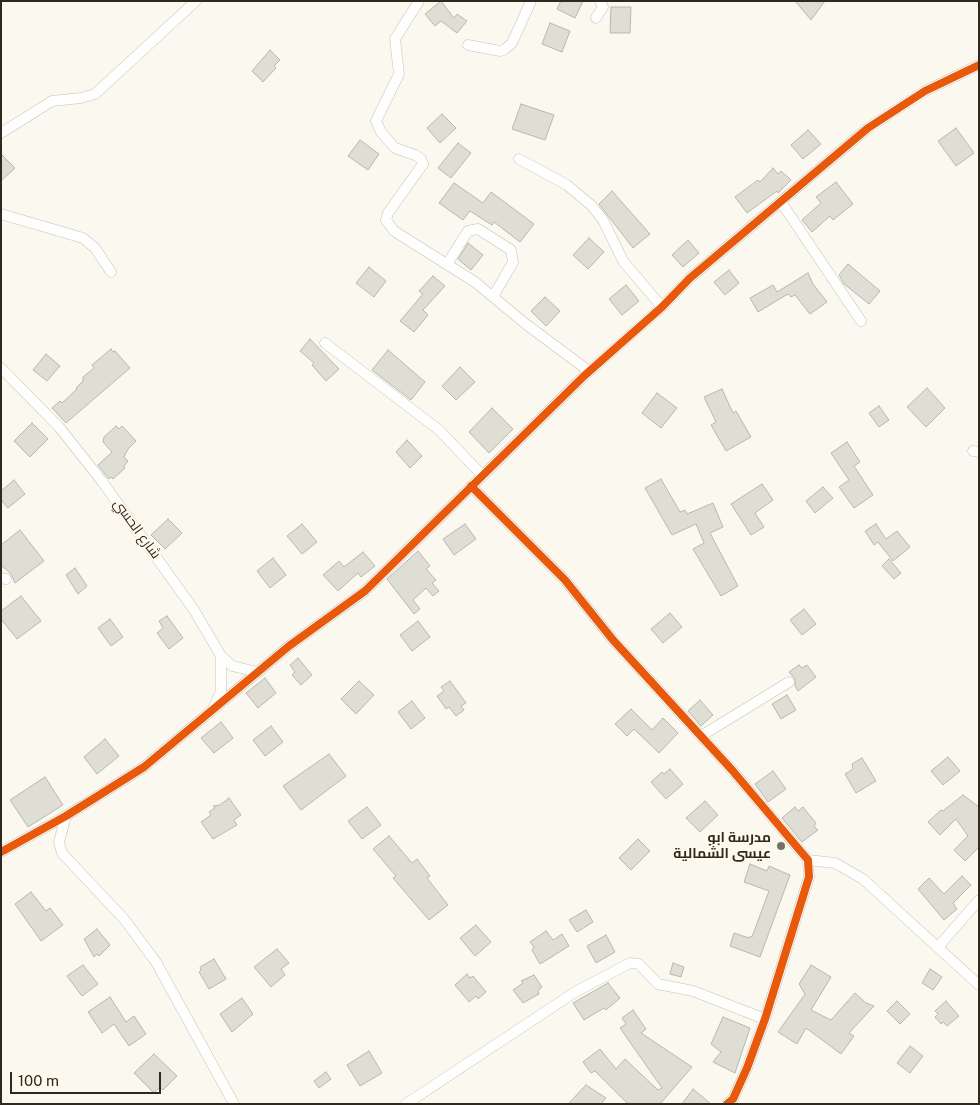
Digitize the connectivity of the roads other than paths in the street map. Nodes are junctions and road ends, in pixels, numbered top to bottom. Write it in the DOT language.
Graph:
graph roads {
  1 [pos="196,1"];
  2 [pos="419,1"];
  3 [pos="532,1"];
  4 [pos="600,1"];
  5 [pos="596,18"];
  6 [pos="468,45"];
  7 [pos="979,65"];
  8 [pos="1,133"];
  9 [pos="519,159"];
  10 [pos="781,202"];
  11 [pos="1,214"];
  12 [pos="447,264"];
  13 [pos="111,272"];
  14 [pos="493,297"];
  15 [pos="662,307"];
  16 [pos="861,321"];
  17 [pos="324,343"];
  18 [pos="1,368"];
  19 [pos="590,371"];
  20 [pos="482,475"];
  21 [pos="471,486"];
  22 [pos="221,656"];
  23 [pos="258,672"];
  24 [pos="789,682"];
  25 [pos="211,713"];
  26 [pos="701,736"];
  27 [pos="66,816"];
  28 [pos="1,852"];
  29 [pos="808,860"];
  30 [pos="979,900"];
  31 [pos="938,947"];
  32 [pos="979,985"];
  33 [pos="765,1020"];
  34 [pos="732,1102"];
  35 [pos="234,1104"];
  36 [pos="406,1104"];
  1 -- 8 [label="street"];
  2 -- 12 [label="street"];
  3 -- 6 [label="street"];
  4 -- 5 [label="street"];
  7 -- 10 [label="street"];
  9 -- 15 [label="street"];
  10 -- 15 [label="street"];
  10 -- 16 [label="street"];
  11 -- 13 [label="street"];
  12 -- 14 [label="street"];
  12 -- 14 [label="street"];
  14 -- 19 [label="street"];
  15 -- 19 [label="street"];
  17 -- 20 [label="street"];
  18 -- 22 [label="street, شارع الحسي"];
  19 -- 20 [label="street"];
  20 -- 21 [label="street"];
  21 -- 23 [label="street"];
  21 -- 26 [label="street"];
  22 -- 23 [label="street"];
  22 -- 25 [label="street"];
  23 -- 25 [label="street"];
  24 -- 26 [label="street"];
  25 -- 27 [label="street"];
  26 -- 29 [label="street"];
  27 -- 28 [label="street"];
  27 -- 35 [label="street"];
  29 -- 31 [label="street"];
  29 -- 33 [label="street"];
  30 -- 31 [label="street"];
  31 -- 32 [label="street"];
  33 -- 34 [label="street"];
  33 -- 36 [label="street"];
}
